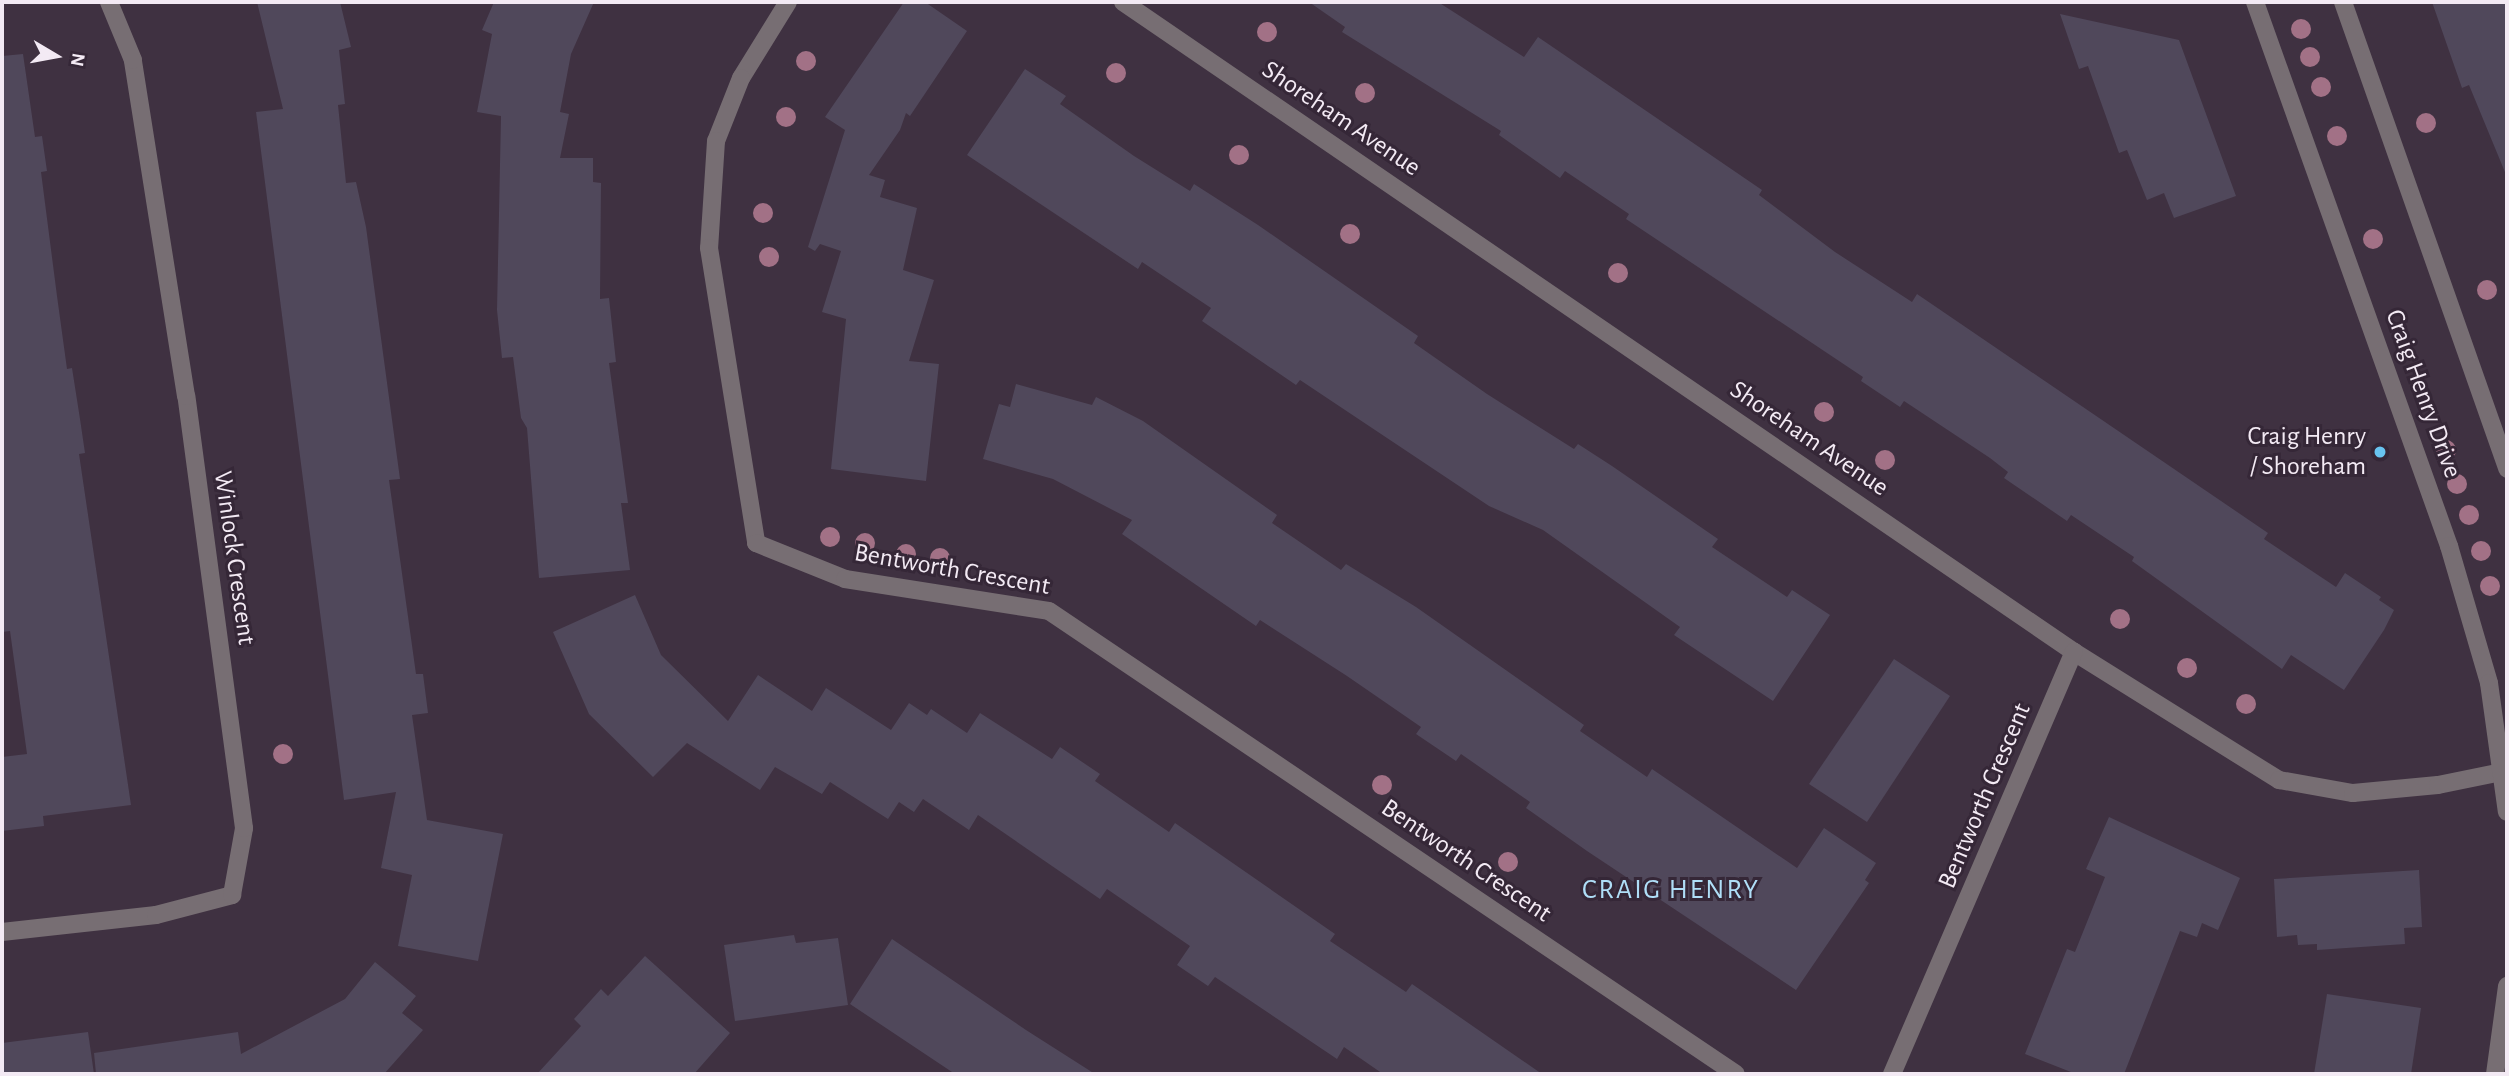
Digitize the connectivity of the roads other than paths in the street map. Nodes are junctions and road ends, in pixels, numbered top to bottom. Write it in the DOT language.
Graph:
graph roads {
  1 [pos="109,2"];
  2 [pos="788,2"];
  3 [pos="1123,2"];
  4 [pos="2255,2"];
  5 [pos="2343,2"];
  6 [pos="2507,469"];
  7 [pos="2074,652"];
  8 [pos="2505,772"];
  9 [pos="2507,812"];
  10 [pos="2,932"];
  11 [pos="2507,986"];
  12 [pos="1736,1074"];
  13 [pos="1892,1074"];
  14 [pos="2495,1074"];
  1 -- 10 [label="street, Winlock Crescent"];
  2 -- 12 [label="street, Bentworth Crescent"];
  3 -- 7 [label="street, Shoreham Avenue"];
  4 -- 8 [label="street, Craig Henry Drive"];
  5 -- 6 [label="street, Craig Henry Drive"];
  7 -- 8 [label="street, Shoreham Avenue"];
  7 -- 13 [label="street, Bentworth Crescent"];
  8 -- 9 [label="street, Craig Henry Drive"];
  11 -- 14 [label="street"];
}
